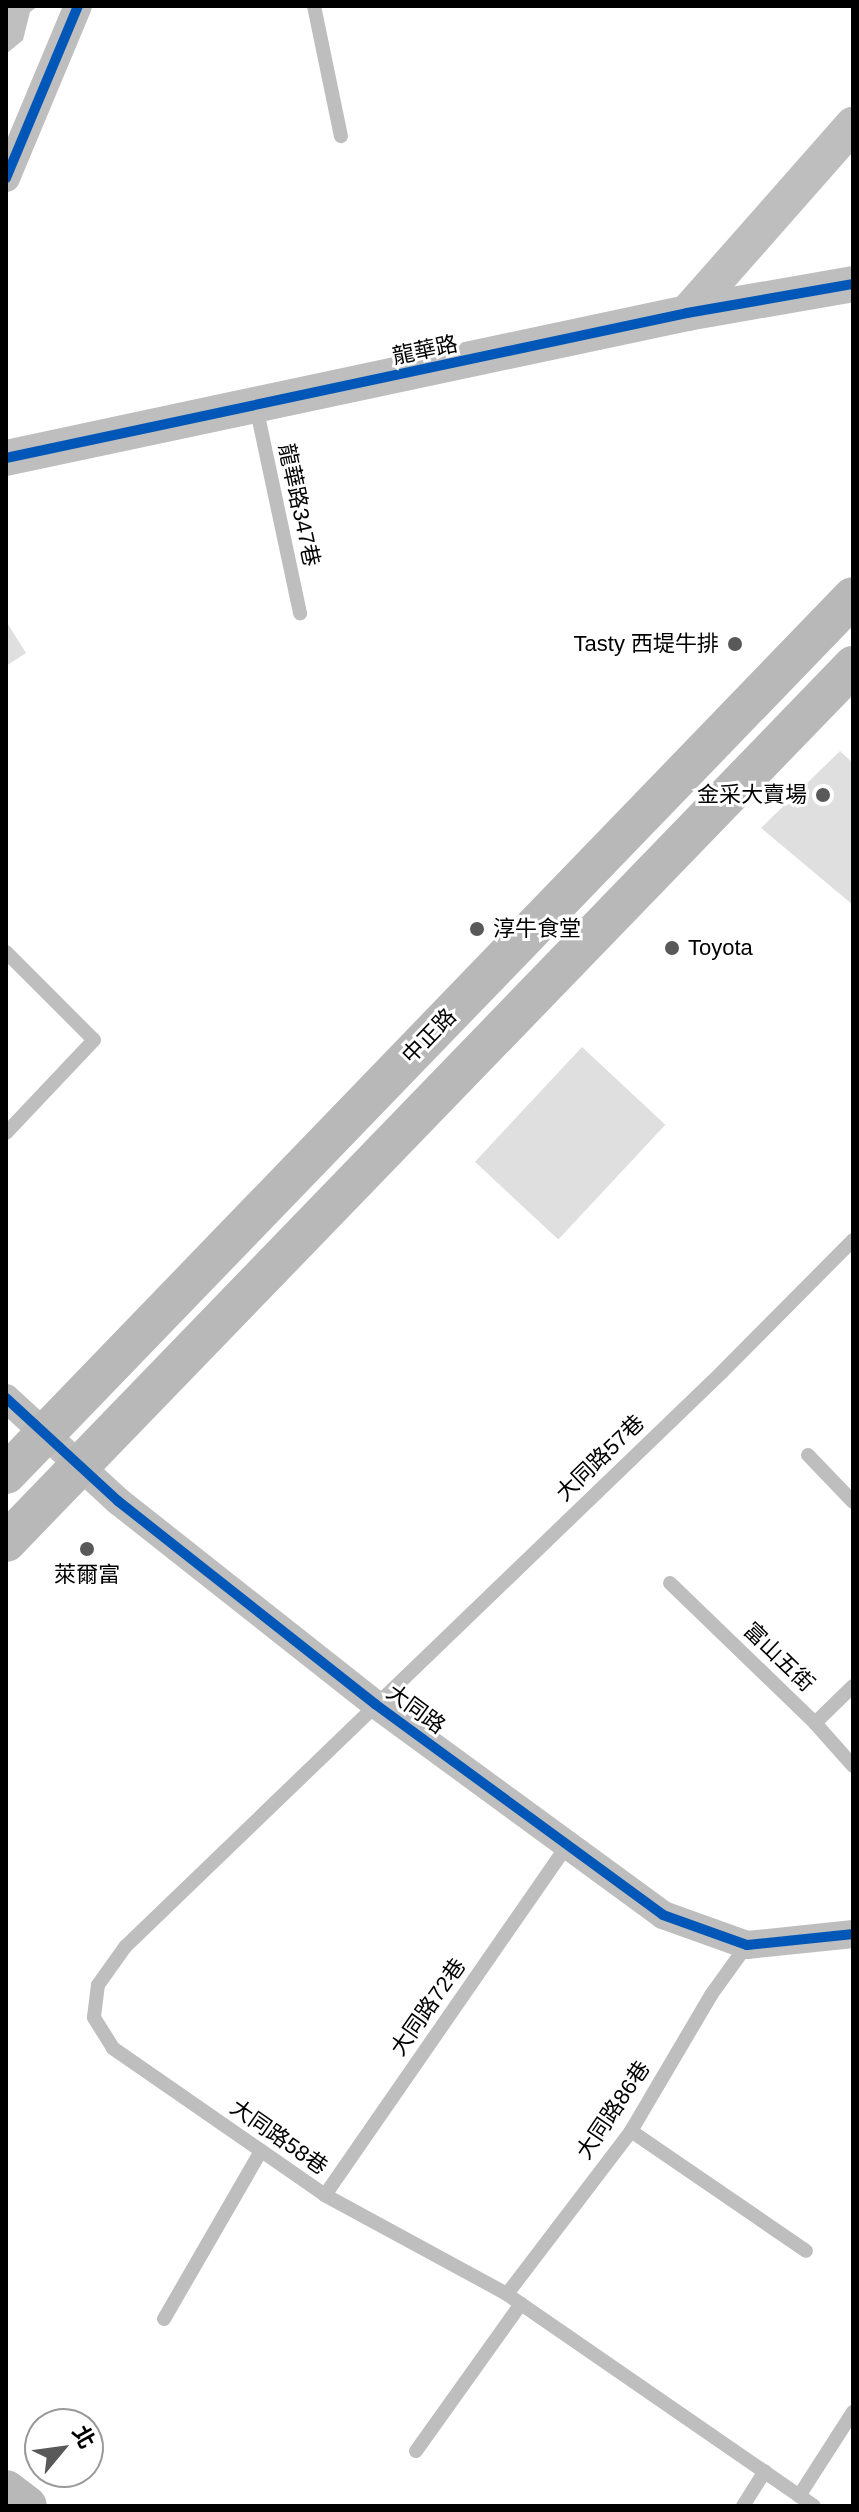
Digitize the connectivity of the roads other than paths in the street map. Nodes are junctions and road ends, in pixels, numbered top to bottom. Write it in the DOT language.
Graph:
graph roads {
  1 [pos="78,6"];
  2 [pos="314,6"];
  3 [pos="853,125"];
  4 [pos="341,136"];
  5 [pos="6,178"];
  6 [pos="853,284"];
  7 [pos="687,313"];
  8 [pos="256,406"];
  9 [pos="6,458"];
  10 [pos="853,597"];
  11 [pos="300,613"];
  12 [pos="853,666"];
  13 [pos="6,952"];
  14 [pos="6,1133"];
  15 [pos="853,1240"];
  16 [pos="6,1398"];
  17 [pos="46,1435"];
  18 [pos="808,1455"];
  19 [pos="79,1465"];
  20 [pos="6,1474"];
  21 [pos="853,1502"];
  22 [pos="6,1542"];
  23 [pos="670,1583"];
  24 [pos="853,1686"];
  25 [pos="375,1704"];
  26 [pos="815,1723"];
  27 [pos="853,1766"];
  28 [pos="568,1844"];
  29 [pos="853,1934"];
  30 [pos="747,1945"];
  31 [pos="631,2131"];
  32 [pos="261,2151"];
  33 [pos="325,2195"];
  34 [pos="806,2251"];
  35 [pos="507,2294"];
  36 [pos="521,2304"];
  37 [pos="164,2319"];
  38 [pos="853,2412"];
  39 [pos="416,2451"];
  40 [pos="765,2471"];
  41 [pos="6,2490"];
  42 [pos="799,2496"];
  43 [pos="27,2506"];
  44 [pos="743,2506"];
  45 [pos="814,2506"];
  1 -- 5 [label="street"];
  2 -- 4 [label="lane"];
  3 -- 7 [label="street"];
  6 -- 7 [label="street, 龍華路"];
  7 -- 8 [label="street, 龍華路"];
  8 -- 9 [label="street, 龍華路"];
  8 -- 11 [label="lane, 龍華路347巷"];
  10 -- 17 [label="main road, 中正路"];
  12 -- 19 [label="main road"];
  13 -- 14 [label="lane"];
  15 -- 25 [label="lane, 大同路57巷"];
  16 -- 17 [label="street, 大同路"];
  17 -- 19 [label="street, 大同路"];
  17 -- 20 [label="main road, 中正路"];
  18 -- 21 [label="lane"];
  19 -- 22 [label="main road"];
  19 -- 25 [label="street, 大同路"];
  23 -- 26 [label="lane, 富山五街"];
  24 -- 26 [label="lane"];
  25 -- 28 [label="street, 大同路"];
  25 -- 32 [label="lane, 大同路58巷"];
  26 -- 27 [label="lane, 富山五街"];
  28 -- 30 [label="street, 大同路"];
  28 -- 33 [label="lane, 大同路72巷"];
  29 -- 30 [label="street, 大同路"];
  30 -- 31 [label="lane, 大同路86巷"];
  31 -- 34 [label="lane"];
  31 -- 35 [label="lane, 大同路86巷"];
  32 -- 33 [label="lane, 大同路58巷"];
  32 -- 37 [label="lane"];
  33 -- 35 [label="lane, 大同路58巷"];
  35 -- 36 [label="lane, 大同路58巷"];
  36 -- 39 [label="lane"];
  36 -- 40 [label="lane, 大同路58巷"];
  38 -- 42 [label="lane"];
  40 -- 42 [label="lane, 大同路58巷"];
  40 -- 44 [label="lane"];
  41 -- 43 [label="main road"];
  42 -- 45 [label="lane, 大同路58巷"];
}
